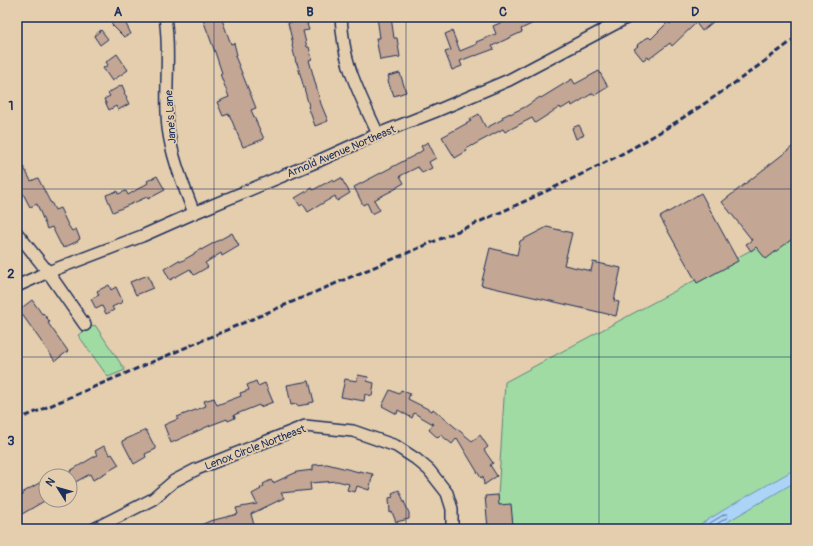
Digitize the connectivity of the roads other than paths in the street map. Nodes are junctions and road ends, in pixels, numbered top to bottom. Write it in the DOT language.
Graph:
graph roads {
  1 [pos="165,17"];
  2 [pos="341,17"];
  3 [pos="628,17"];
  4 [pos="611,21"];
  5 [pos="378,134"];
  6 [pos="194,212"];
  7 [pos="17,233"];
  8 [pos="48,272"];
  9 [pos="17,286"];
  10 [pos="85,325"];
  11 [pos="94,529"];
  12 [pos="452,529"];
  1 -- 6 [label="street, Jane's Lane"];
  2 -- 5 [label="street"];
  3 -- 4 [label="street, Arnold Avenue Northeast"];
  4 -- 5 [label="street, Arnold Avenue Northeast"];
  5 -- 6 [label="street, Arnold Avenue Northeast"];
  6 -- 8 [label="street, Arnold Avenue Northeast"];
  7 -- 8 [label="street"];
  8 -- 9 [label="street, Arnold Avenue Northeast"];
  8 -- 10 [label="street"];
  11 -- 12 [label="street, Lenox Circle Northeast"];
}
